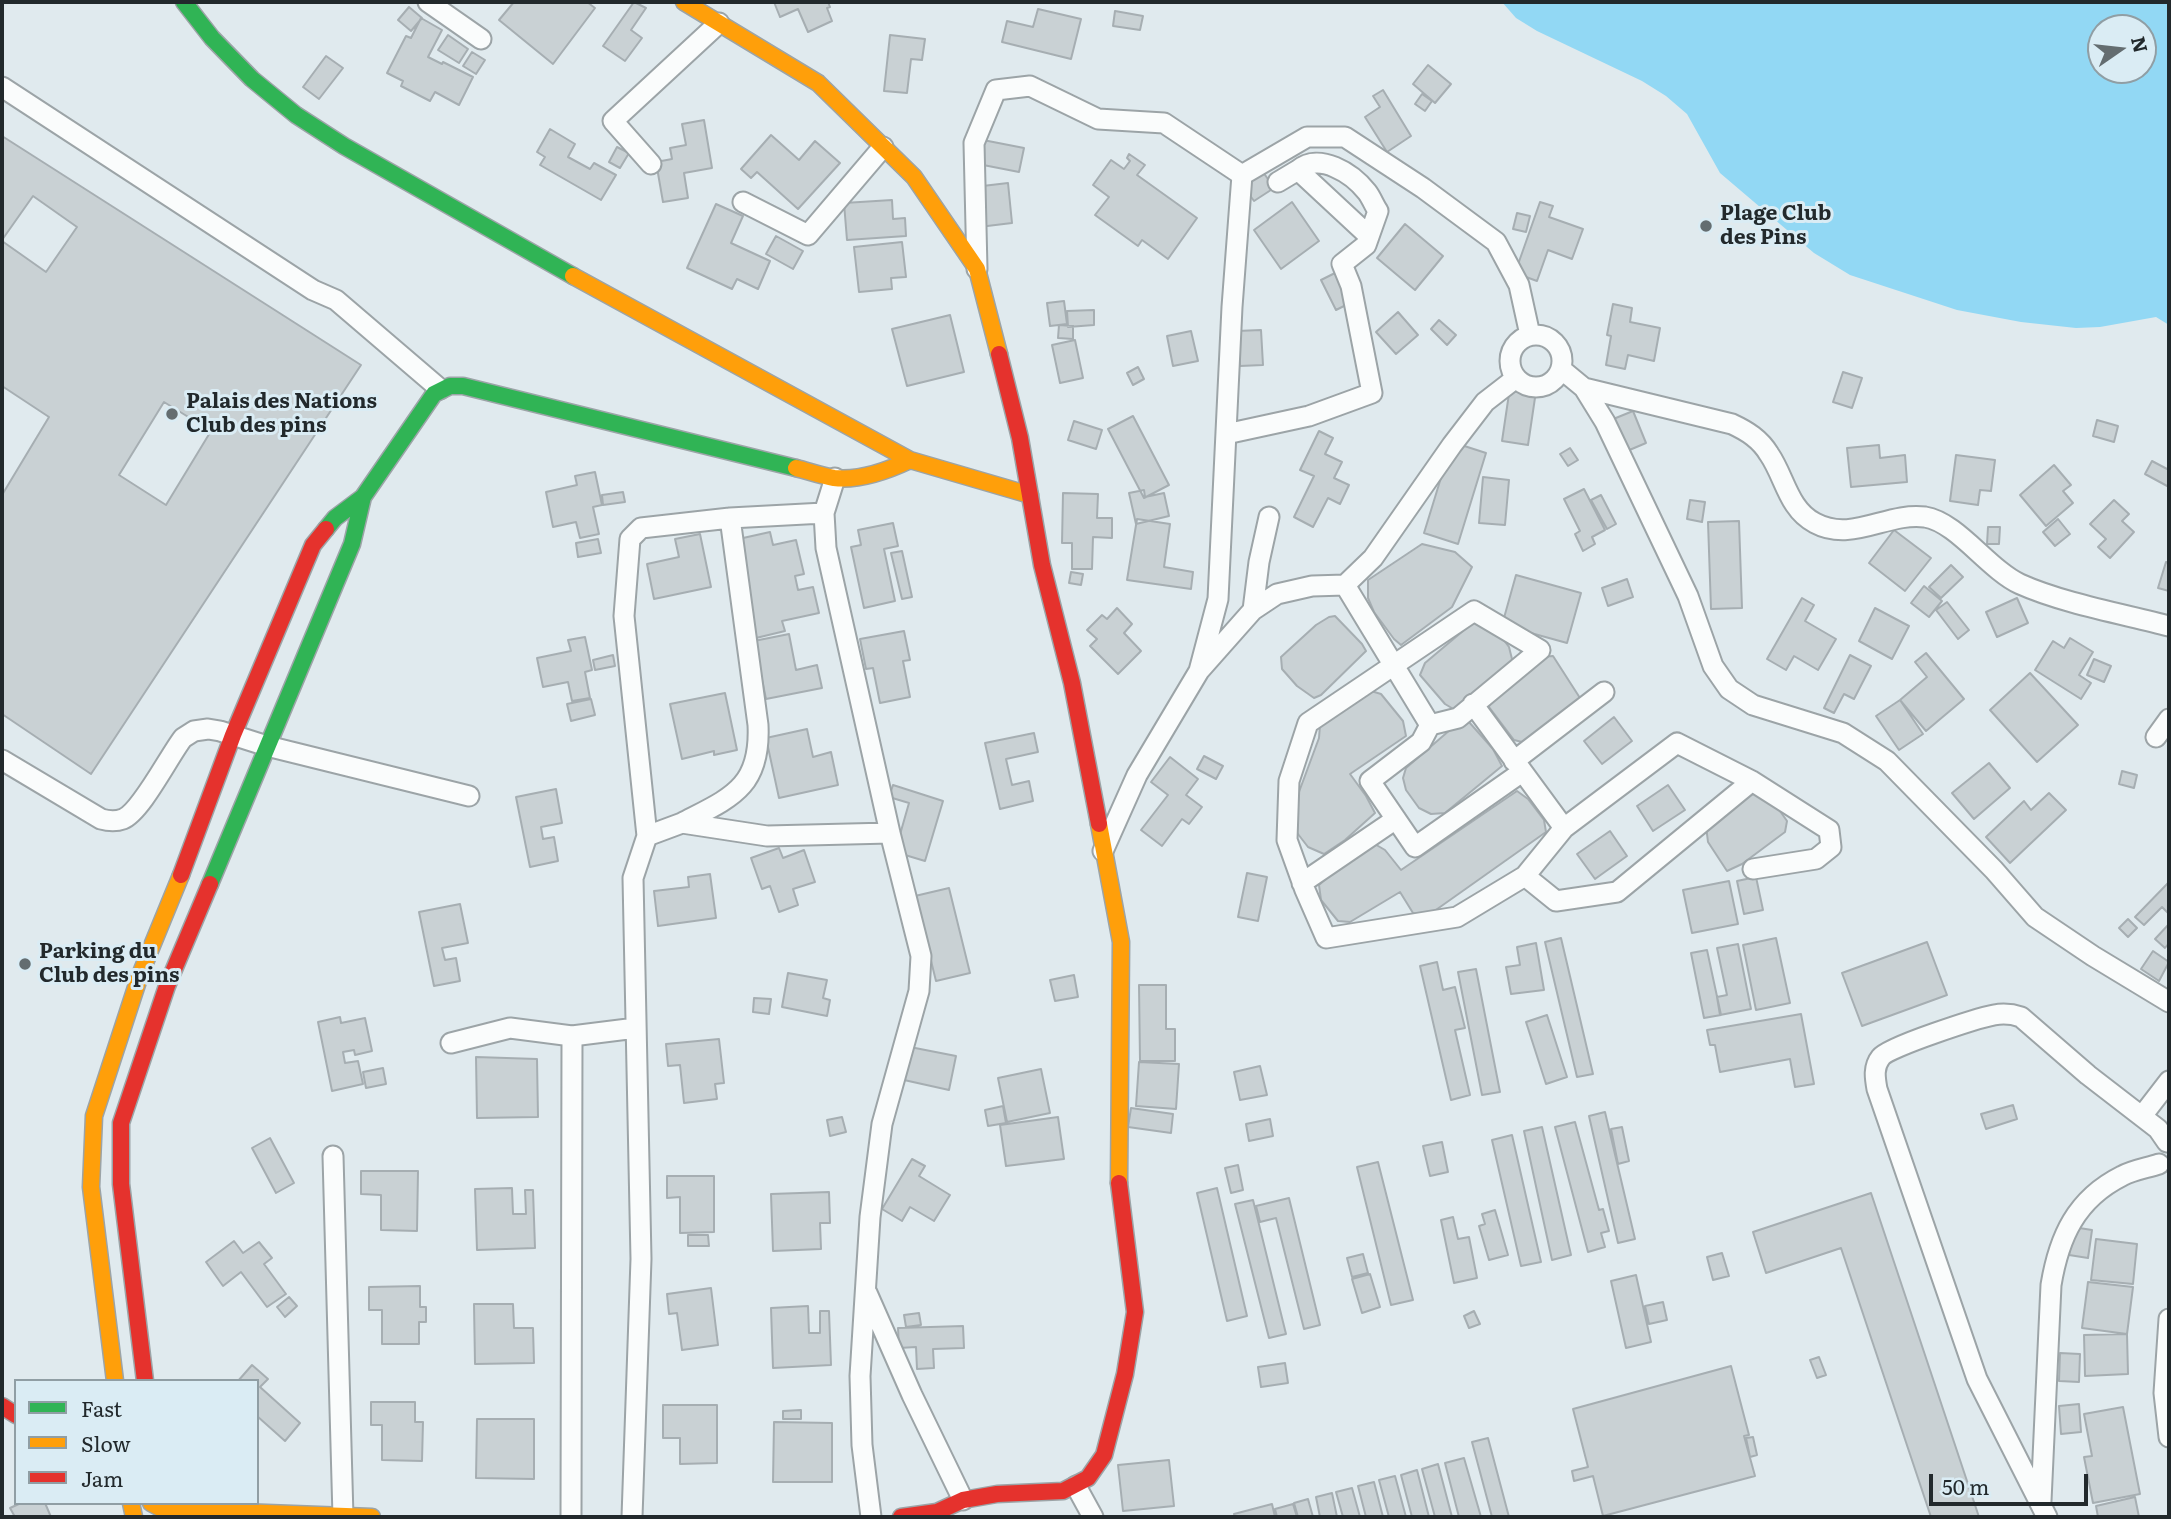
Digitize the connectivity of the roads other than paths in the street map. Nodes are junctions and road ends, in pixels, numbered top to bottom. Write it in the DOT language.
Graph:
graph roads {
  1 [pos="184,2"];
  2 [pos="428,2"];
  3 [pos="684,2"];
  4 [pos="719,23"];
  5 [pos="481,39"];
  6 [pos="2,87"];
  7 [pos="883,147"];
  8 [pos="651,164"];
  9 [pos="1298,170"];
  10 [pos="1242,175"];
  11 [pos="1278,182"];
  12 [pos="743,202"];
  13 [pos="1369,236"];
  14 [pos="976,269"];
  15 [pos="1530,335"];
  16 [pos="1561,369"];
  17 [pos="1516,378"];
  18 [pos="1584,388"];
  19 [pos="440,389"];
  20 [pos="1226,434"];
  21 [pos="910,460"];
  22 [pos="835,478"];
  23 [pos="1030,495"];
  24 [pos="363,497"];
  25 [pos="824,513"];
  26 [pos="1269,517"];
  27 [pos="730,518"];
  28 [pos="1345,585"];
  29 [pos="1253,610"];
  30 [pos="2169,626"];
  31 [pos="289,648"];
  32 [pos="1394,667"];
  33 [pos="1199,671"];
  34 [pos="1604,692"];
  35 [pos="1473,704"];
  36 [pos="2169,719"];
  37 [pos="1430,725"];
  38 [pos="233,735"];
  39 [pos="2156,737"];
  40 [pos="267,746"];
  41 [pos="2,760"];
  42 [pos="1518,767"];
  43 [pos="1752,781"];
  44 [pos="469,796"];
  45 [pos="1396,819"];
  46 [pos="682,823"];
  47 [pos="1564,828"];
  48 [pos="890,833"];
  49 [pos="648,836"];
  50 [pos="1103,851"];
  51 [pos="1753,869"];
  52 [pos="1525,876"];
  53 [pos="1302,883"];
  54 [pos="2169,1002"];
  55 [pos="636,1028"];
  56 [pos="572,1036"];
  57 [pos="451,1043"];
  58 [pos="2169,1081"];
  59 [pos="2141,1116"];
  60 [pos="2168,1141"];
  61 [pos="332,1156"];
  62 [pos="2164,1170"];
  63 [pos="865,1289"];
  64 [pos="2169,1319"];
  65 [pos="115,1379"];
  66 [pos="145,1379"];
  67 [pos="2169,1437"];
  68 [pos="1076,1486"];
  69 [pos="963,1500"];
  70 [pos="160,1508"];
  71 [pos="2044,1510"];
  72 [pos="342,1517"];
  73 [pos="372,1517"];
  74 [pos="571,1517"];
  75 [pos="632,1517"];
  76 [pos="871,1517"];
  77 [pos="901,1517"];
  78 [pos="1093,1517"];
  1 -- 21 [label="street"];
  2 -- 5 [label="street"];
  3 -- 4 [label="street"];
  4 -- 7 [label="street"];
  4 -- 8 [label="street"];
  6 -- 19 [label="street"];
  7 -- 12 [label="street"];
  7 -- 14 [label="street"];
  9 -- 11 [label="street"];
  9 -- 13 [label="street"];
  9 -- 13 [label="street"];
  10 -- 14 [label="street"];
  10 -- 15 [label="street"];
  10 -- 20 [label="street"];
  13 -- 20 [label="street"];
  14 -- 23 [label="street"];
  15 -- 16 [label="street"];
  15 -- 17 [label="street"];
  16 -- 17 [label="street"];
  16 -- 18 [label="street"];
  17 -- 28 [label="street"];
  18 -- 30 [label="street"];
  18 -- 54 [label="street"];
  19 -- 22 [label="street"];
  19 -- 24 [label="street"];
  20 -- 33 [label="street"];
  21 -- 22 [label="street"];
  21 -- 23 [label="street"];
  22 -- 25 [label="street"];
  23 -- 50 [label="street"];
  24 -- 31 [label="street"];
  24 -- 31 [label="street"];
  25 -- 27 [label="street"];
  25 -- 48 [label="street"];
  26 -- 29 [label="street"];
  27 -- 46 [label="street"];
  27 -- 49 [label="street"];
  28 -- 29 [label="street"];
  28 -- 32 [label="street"];
  29 -- 33 [label="street"];
  31 -- 38 [label="street"];
  31 -- 40 [label="street"];
  32 -- 35 [label="street"];
  32 -- 37 [label="street"];
  32 -- 53 [label="street"];
  33 -- 50 [label="street"];
  34 -- 42 [label="street"];
  35 -- 37 [label="street"];
  35 -- 42 [label="street"];
  36 -- 39 [label="street"];
  37 -- 45 [label="street"];
  38 -- 40 [label="street"];
  38 -- 41 [label="street"];
  38 -- 65 [label="street"];
  40 -- 44 [label="street"];
  40 -- 66 [label="street"];
  42 -- 45 [label="street"];
  42 -- 47 [label="street"];
  43 -- 47 [label="street"];
  43 -- 51 [label="street"];
  43 -- 52 [label="street"];
  45 -- 53 [label="street"];
  46 -- 48 [label="street"];
  46 -- 49 [label="street"];
  47 -- 52 [label="street"];
  48 -- 63 [label="street"];
  49 -- 55 [label="street"];
  50 -- 68 [label="street"];
  52 -- 53 [label="street"];
  55 -- 56 [label="street"];
  55 -- 75 [label="street"];
  56 -- 57 [label="street"];
  56 -- 74 [label="street"];
  58 -- 59 [label="street"];
  59 -- 60 [label="street"];
  59 -- 71 [label="street"];
  60 -- 62 [label="street"];
  61 -- 72 [label="street"];
  62 -- 71 [label="street"];
  63 -- 69 [label="street"];
  63 -- 76 [label="street"];
  64 -- 67 [label="street"];
  68 -- 69 [label="street"];
  68 -- 78 [label="street"];
  69 -- 77 [label="street"];
  70 -- 72 [label="street"];
  72 -- 73 [label="street"];
}
